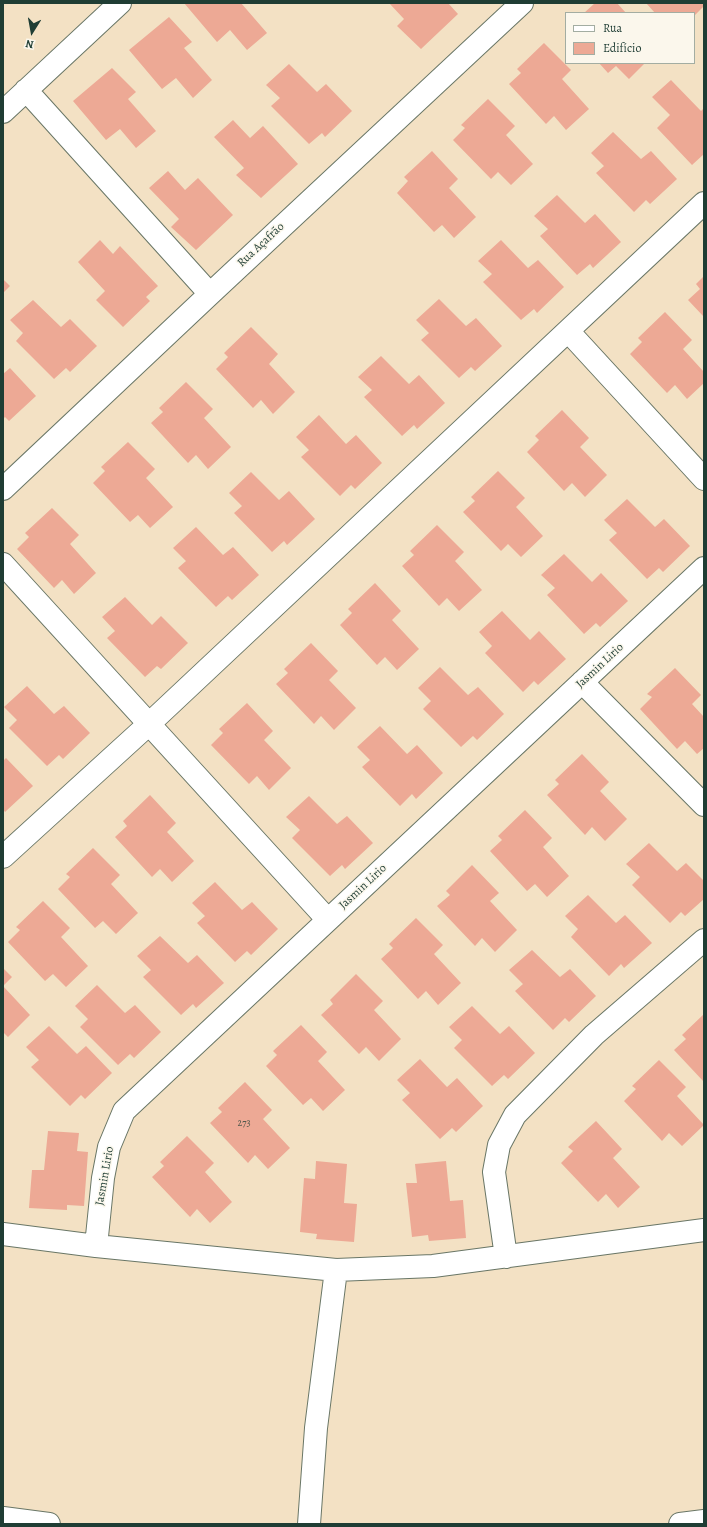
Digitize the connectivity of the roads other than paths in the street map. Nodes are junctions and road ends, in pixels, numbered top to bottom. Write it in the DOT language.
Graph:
graph roads {
  1 [pos="120,3"];
  2 [pos="522,3"];
  3 [pos="26,90"];
  4 [pos="3,112"];
  5 [pos="704,203"];
  6 [pos="210,294"];
  7 [pos="568,331"];
  8 [pos="704,479"];
  9 [pos="3,489"];
  10 [pos="3,564"];
  11 [pos="704,568"];
  12 [pos="582,682"];
  13 [pos="149,724"];
  14 [pos="704,805"];
  15 [pos="3,857"];
  16 [pos="328,920"];
  17 [pos="704,940"];
  18 [pos="704,1230"];
  19 [pos="3,1234"];
  20 [pos="96,1246"];
  21 [pos="506,1257"];
  22 [pos="336,1270"];
  23 [pos="3,1518"];
  24 [pos="704,1521"];
  25 [pos="49,1524"];
  26 [pos="309,1524"];
  27 [pos="680,1524"];
  1 -- 3 [label="street"];
  2 -- 6 [label="street, Rua Açafrão"];
  3 -- 4 [label="street"];
  3 -- 6 [label="street"];
  5 -- 7 [label="street"];
  6 -- 9 [label="street, Rua Açafrão"];
  7 -- 8 [label="street"];
  7 -- 13 [label="street"];
  10 -- 13 [label="street"];
  11 -- 12 [label="street, Jasmin Lirio"];
  12 -- 14 [label="street"];
  12 -- 16 [label="street, Jasmin Lirio"];
  13 -- 15 [label="street"];
  13 -- 16 [label="street"];
  16 -- 20 [label="street, Jasmin Lirio"];
  17 -- 21 [label="street"];
  18 -- 21 [label="street"];
  19 -- 20 [label="street"];
  20 -- 22 [label="street"];
  21 -- 22 [label="street"];
  22 -- 26 [label="street"];
  23 -- 25 [label="street"];
  24 -- 27 [label="street"];
}
